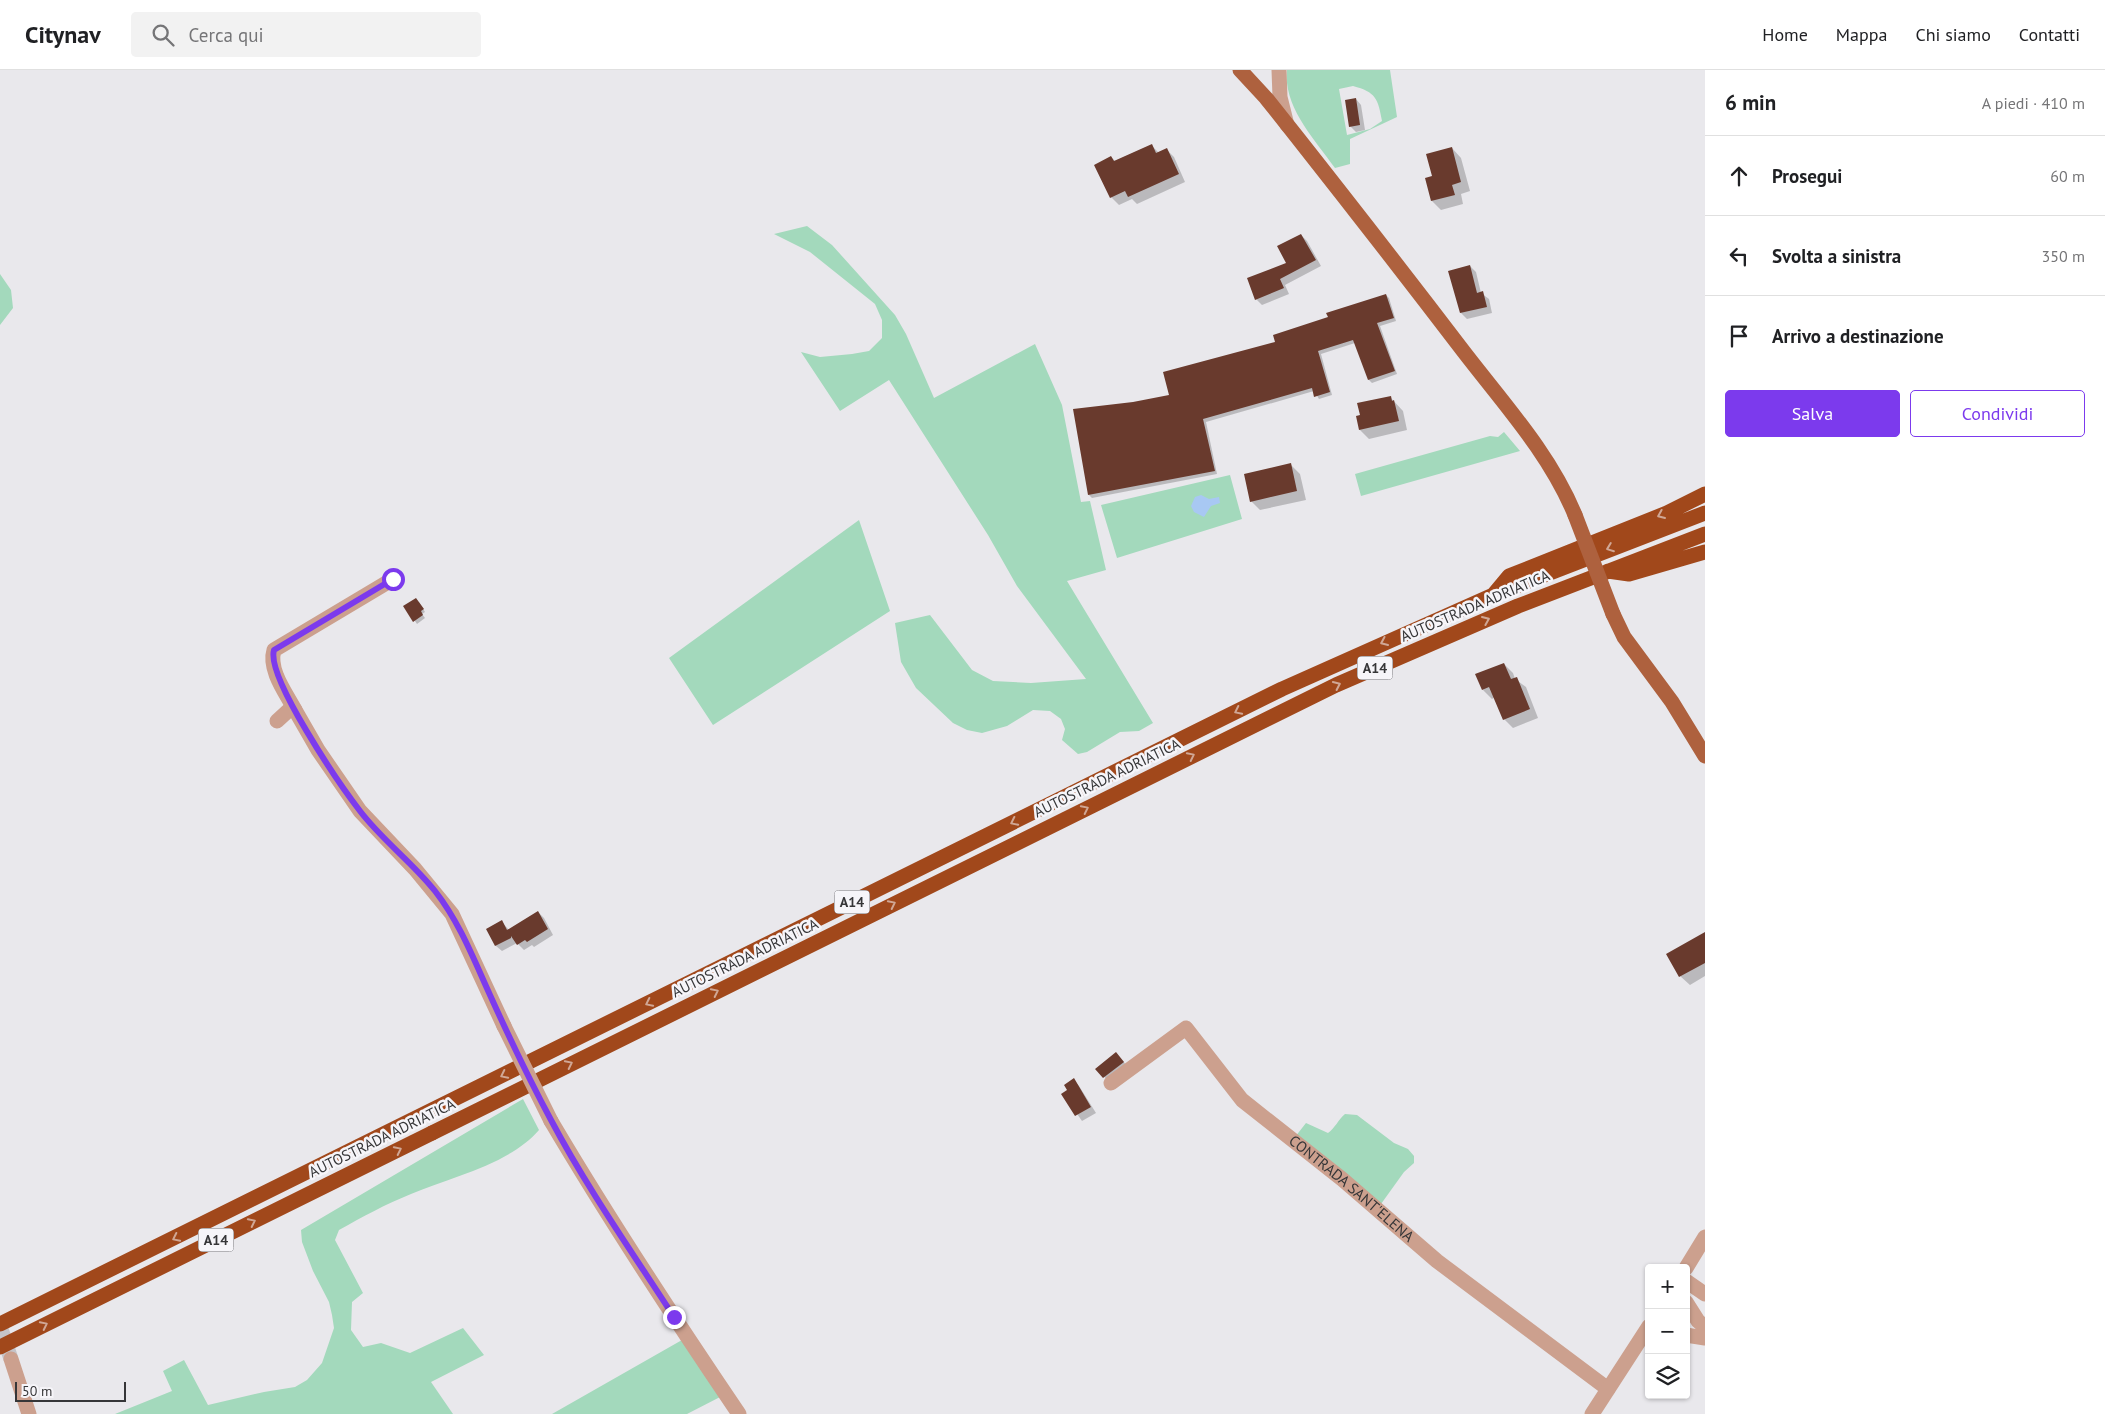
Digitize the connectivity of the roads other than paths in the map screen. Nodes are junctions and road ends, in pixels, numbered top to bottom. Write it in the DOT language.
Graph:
graph roads {
  1 [pos="1240,70"];
  2 [pos="1279,70"];
  3 [pos="1287,125"];
  4 [pos="1705,494"];
  5 [pos="1705,513"];
  6 [pos="1705,534"];
  7 [pos="1705,552"];
  8 [pos="1607,571"];
  9 [pos="393,579"];
  10 [pos="1493,595"];
  11 [pos="295,710"];
  12 [pos="277,721"];
  13 [pos="1705,756"];
  14 [pos="1111,1083"];
  15 [pos="1705,1237"];
  16 [pos="1688,1264"];
  17 [pos="1690,1285"];
  18 [pos="1705,1294"];
  19 [pos="1690,1308"];
  20 [pos="0,1324"];
  21 [pos="1705,1327"];
  22 [pos="1645,1332"];
  23 [pos="1690,1336"];
  24 [pos="1705,1338"];
  25 [pos="0,1347"];
  26 [pos="1645,1350"];
  27 [pos="11,1359"];
  28 [pos="1626,1362"];
  29 [pos="1608,1389"];
  30 [pos="30,1414"];
  31 [pos="739,1414"];
  32 [pos="1592,1414"];
  1 -- 3 [label="main road"];
  2 -- 3 [label="street"];
  3 -- 13 [label="main road, bridge"];
  4 -- 10 [label="highway, one-way"];
  5 -- 10 [label="highway, AUTOSTRADA ADRIATICA / A14, one-way"];
  6 -- 8 [label="highway, AUTOSTRADA ADRIATICA / A14"];
  7 -- 8 [label="highway"];
  25 -- 8 [label="highway, AUTOSTRADA ADRIATICA / A14, one-way, bridge"];
  9 -- 11 [label="street"];
  10 -- 20 [label="highway, AUTOSTRADA ADRIATICA / A14, one-way"];
  11 -- 12 [label="street"];
  11 -- 31 [label="street, bridge"];
  14 -- 29 [label="street, CONTRADA SANT'ELENA"];
  15 -- 16 [label="street"];
  17 -- 18 [label="street"];
  19 -- 21 [label="street"];
  22 -- 28 [label="street"];
  23 -- 24 [label="street"];
  26 -- 28 [label="street"];
  27 -- 30 [label="street"];
  28 -- 29 [label="street"];
  29 -- 32 [label="street"];
}
